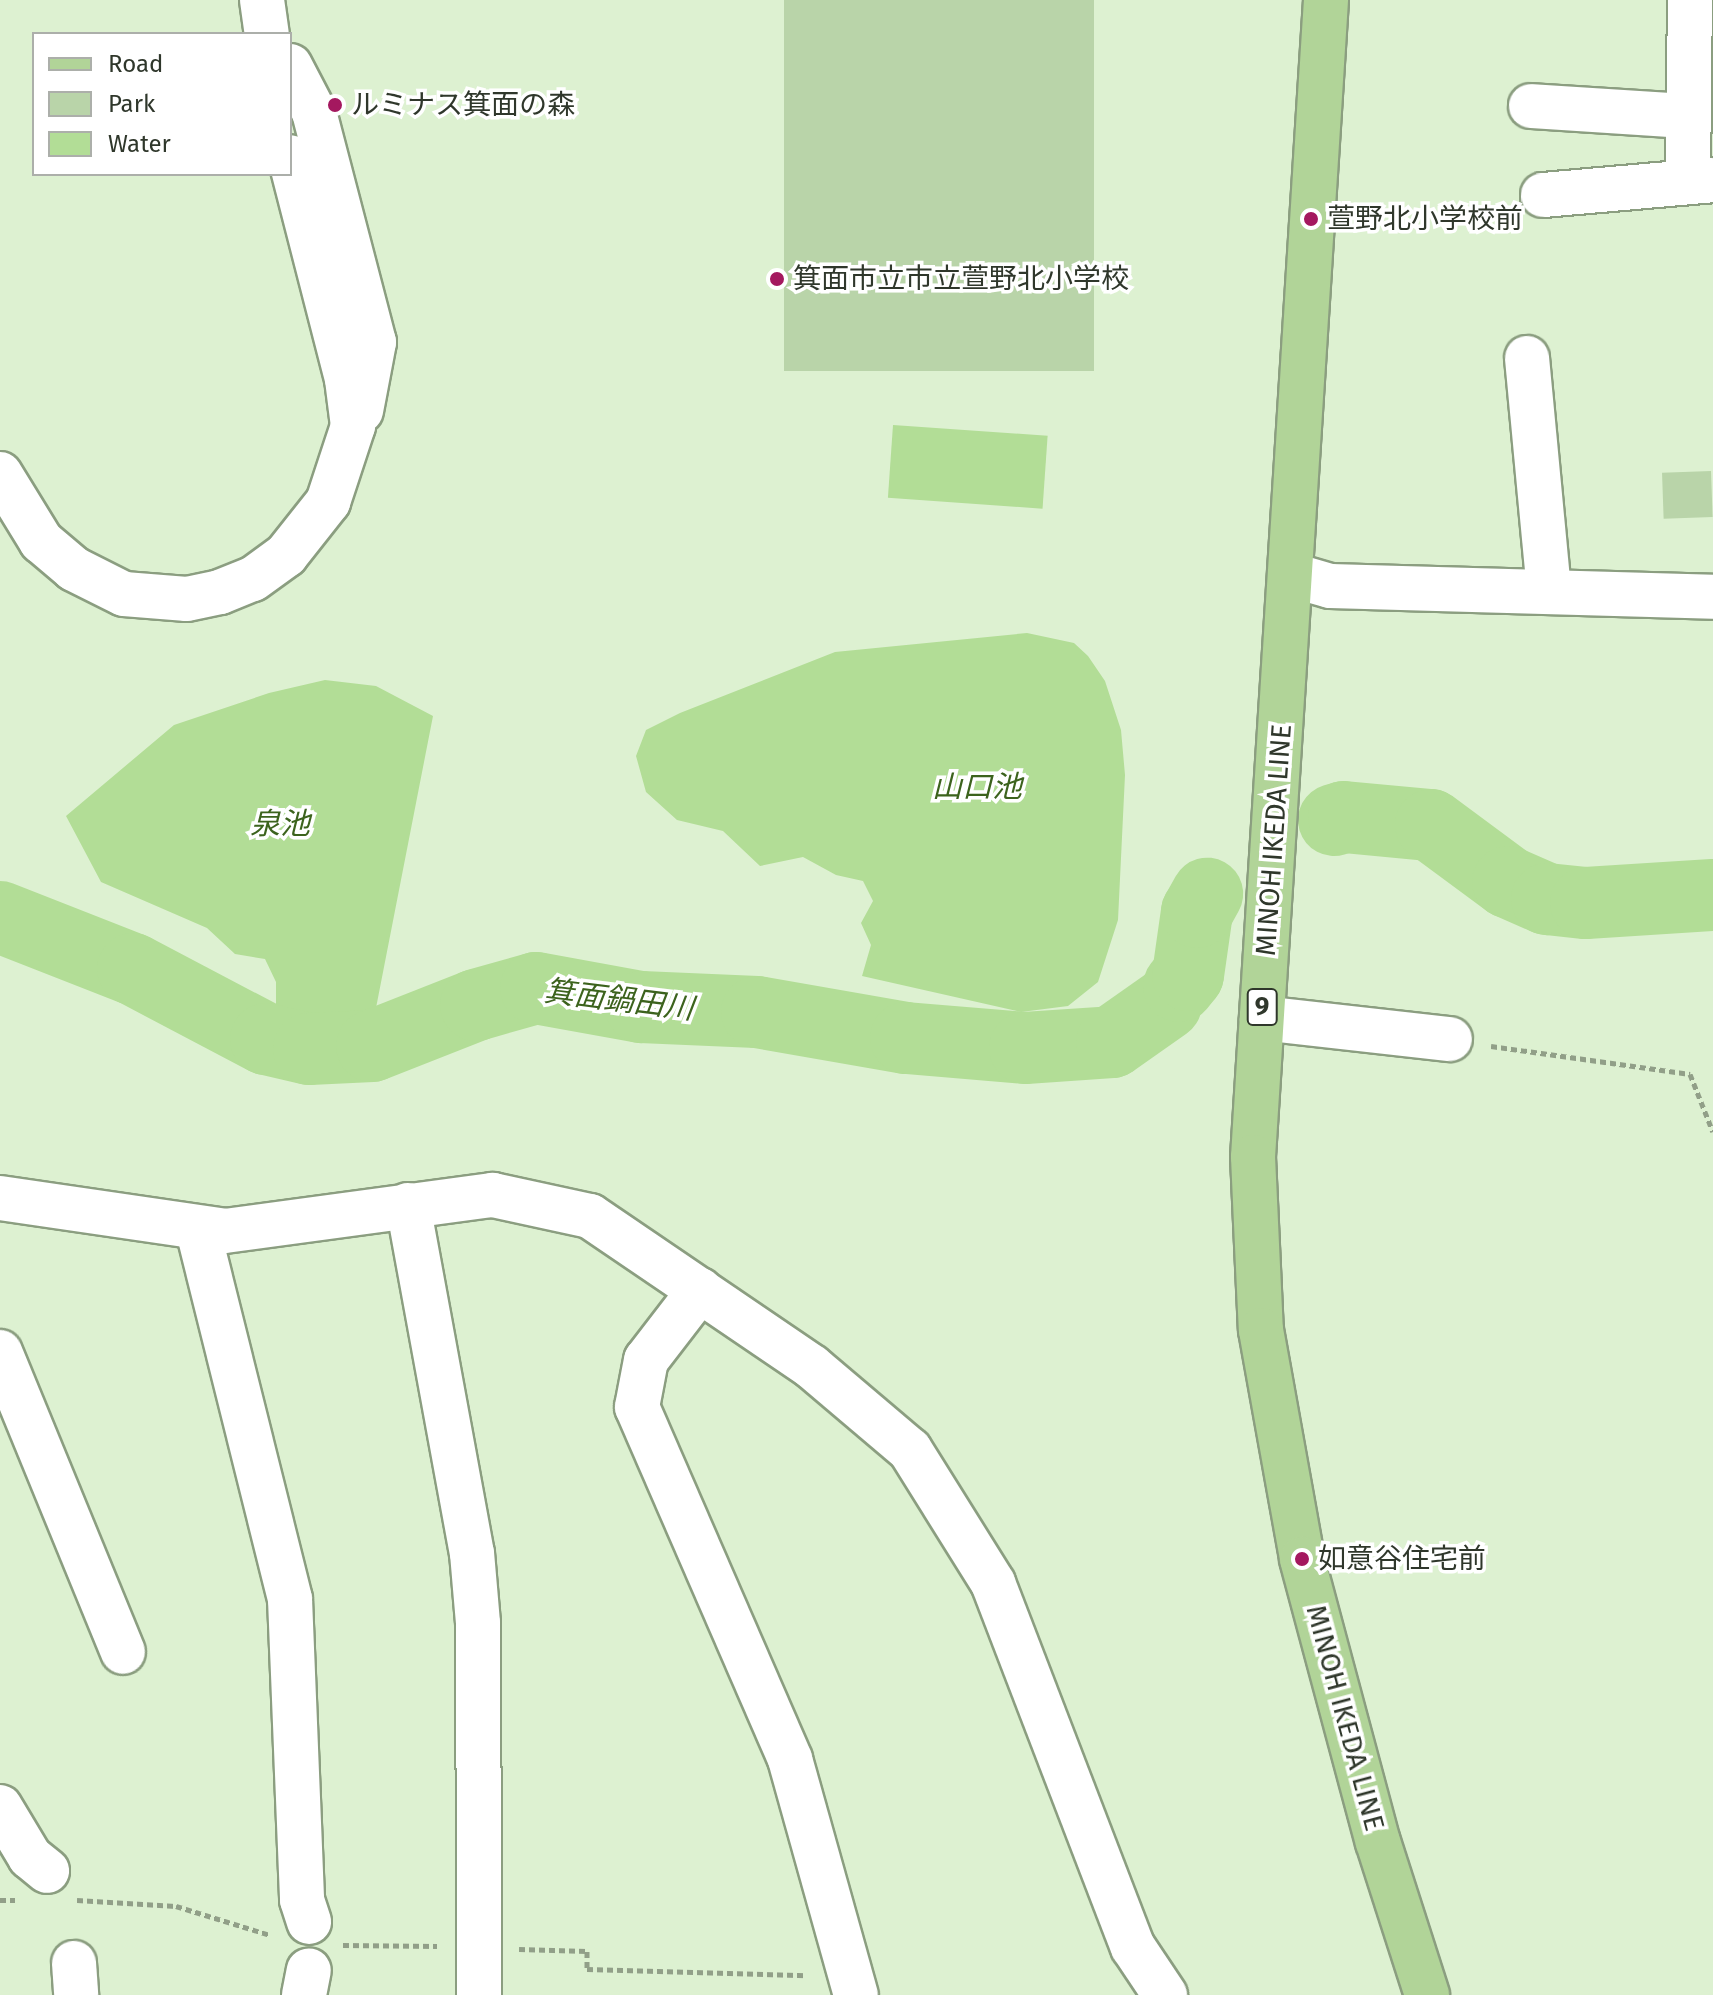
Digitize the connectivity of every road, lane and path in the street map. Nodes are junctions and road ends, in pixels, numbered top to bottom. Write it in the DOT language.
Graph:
graph roads {
  1 [pos="1326,0"];
  2 [pos="1690,0"];
  3 [pos="292,72"];
  4 [pos="1531,106"];
  5 [pos="1687,116"];
  6 [pos="292,165"];
  7 [pos="1700,181"];
  8 [pos="1543,195"];
  9 [pos="1527,358"];
  10 [pos="353,426"];
  11 [pos="0,474"];
  12 [pos="1292,575"];
  13 [pos="1549,591"];
  14 [pos="1713,597"];
  15 [pos="1262,1018"];
  16 [pos="1450,1039"];
  17 [pos="1713,1132"];
  18 [pos="0,1198"];
  19 [pos="408,1205"];
  20 [pos="198,1230"];
  21 [pos="700,1290"];
  22 [pos="0,1352"];
  23 [pos="123,1652"];
  24 [pos="0,1807"];
  25 [pos="52,1886"];
  26 [pos="0,1900"];
  27 [pos="479,1947"];
  28 [pos="306,1953"];
  29 [pos="814,1975"];
  30 [pos="479,1995"];
  31 [pos="856,1995"];
  32 [pos="1165,1995"];
  33 [pos="1427,1995"];
  1 -- 12 [label="main road, MINOH IKEDA LINE / 9"];
  2 -- 5 [label="street"];
  3 -- 10 [label="street"];
  4 -- 5 [label="street"];
  5 -- 7 [label="street"];
  6 -- 10 [label="street"];
  7 -- 8 [label="street"];
  9 -- 13 [label="street"];
  10 -- 11 [label="street"];
  12 -- 13 [label="street"];
  12 -- 15 [label="main road, MINOH IKEDA LINE / 9"];
  13 -- 14 [label="street"];
  15 -- 16 [label="street"];
  15 -- 33 [label="main road, MINOH IKEDA LINE / 9"];
  16 -- 17 [label="path"];
  18 -- 20 [label="street"];
  19 -- 20 [label="street"];
  19 -- 21 [label="street"];
  19 -- 27 [label="street"];
  20 -- 28 [label="street"];
  21 -- 31 [label="street"];
  21 -- 32 [label="street"];
  22 -- 23 [label="street"];
  24 -- 25 [label="street"];
  25 -- 26 [label="path"];
  25 -- 28 [label="path"];
  27 -- 28 [label="path"];
  27 -- 29 [label="path"];
  27 -- 30 [label="street"];
}
